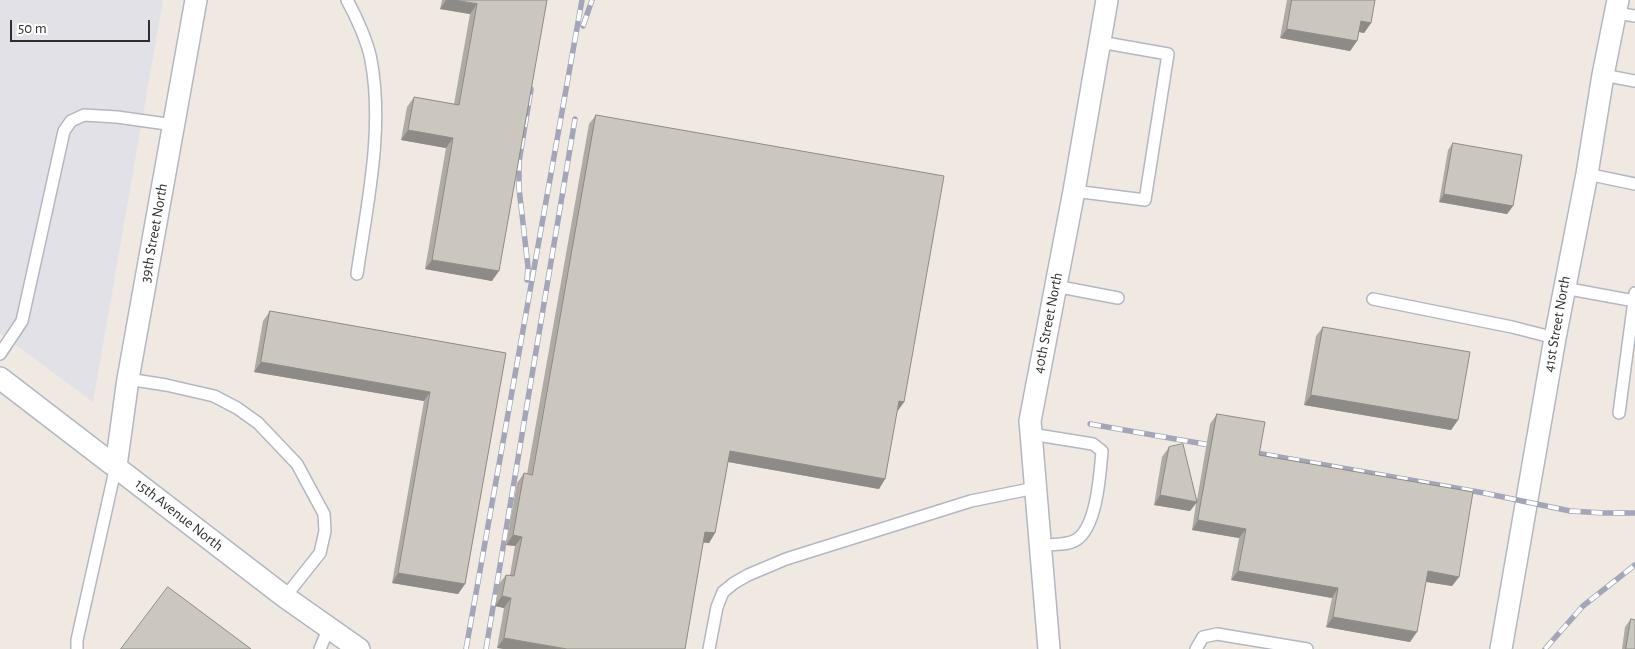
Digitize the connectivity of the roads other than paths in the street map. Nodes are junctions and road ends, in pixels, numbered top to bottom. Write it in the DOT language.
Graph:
graph roads {
  1 [pos="196,0"];
  2 [pos="347,0"];
  3 [pos="1107,0"];
  4 [pos="1623,10"];
  5 [pos="1100,42"];
  6 [pos="1603,75"];
  7 [pos="1635,81"];
  8 [pos="174,125"];
  9 [pos="1587,174"];
  10 [pos="1635,184"];
  11 [pos="1074,191"];
  12 [pos="357,274"];
  13 [pos="1055,286"];
  14 [pos="1564,288"];
  15 [pos="1118,298"];
  16 [pos="1635,298"];
  17 [pos="1373,300"];
  18 [pos="1554,338"];
  19 [pos="0,354"];
  20 [pos="0,378"];
  21 [pos="128,379"];
  22 [pos="1619,413"];
  23 [pos="1031,434"];
  24 [pos="116,466"];
  25 [pos="1036,488"];
  26 [pos="1040,545"];
  27 [pos="285,597"];
  28 [pos="329,627"];
  29 [pos="76,649"];
  30 [pos="320,649"];
  31 [pos="359,649"];
  32 [pos="709,649"];
  33 [pos="1049,649"];
  34 [pos="1196,649"];
  35 [pos="1307,649"];
  36 [pos="1501,649"];
  1 -- 8 [label="street, 39th Street North"];
  2 -- 12 [label="lane"];
  3 -- 5 [label="street, 40th Street North"];
  4 -- 6 [label="street, 41st Street North"];
  5 -- 11 [label="street, 40th Street North"];
  5 -- 11 [label="lane"];
  6 -- 7 [label="lane"];
  6 -- 9 [label="street, 41st Street North"];
  8 -- 19 [label="lane"];
  8 -- 21 [label="street, 39th Street North"];
  9 -- 10 [label="lane"];
  9 -- 14 [label="street, 41st Street North"];
  11 -- 13 [label="street, 40th Street North"];
  13 -- 15 [label="lane"];
  13 -- 23 [label="street, 40th Street North"];
  14 -- 16 [label="lane"];
  14 -- 18 [label="street, 41st Street North"];
  16 -- 22 [label="lane"];
  17 -- 18 [label="lane"];
  18 -- 36 [label="street, 41st Street North"];
  20 -- 24 [label="street, 15th Avenue North"];
  21 -- 24 [label="street, 39th Street North"];
  21 -- 27 [label="lane"];
  23 -- 25 [label="street, 40th Street North"];
  23 -- 26 [label="lane"];
  24 -- 27 [label="street, 15th Avenue North"];
  24 -- 29 [label="lane"];
  25 -- 26 [label="street, 40th Street North"];
  25 -- 32 [label="lane"];
  26 -- 33 [label="street, 40th Street North"];
  27 -- 28 [label="street, 15th Avenue North"];
  28 -- 30 [label="lane"];
  28 -- 31 [label="street, 15th Avenue North"];
  34 -- 35 [label="lane"];
}
